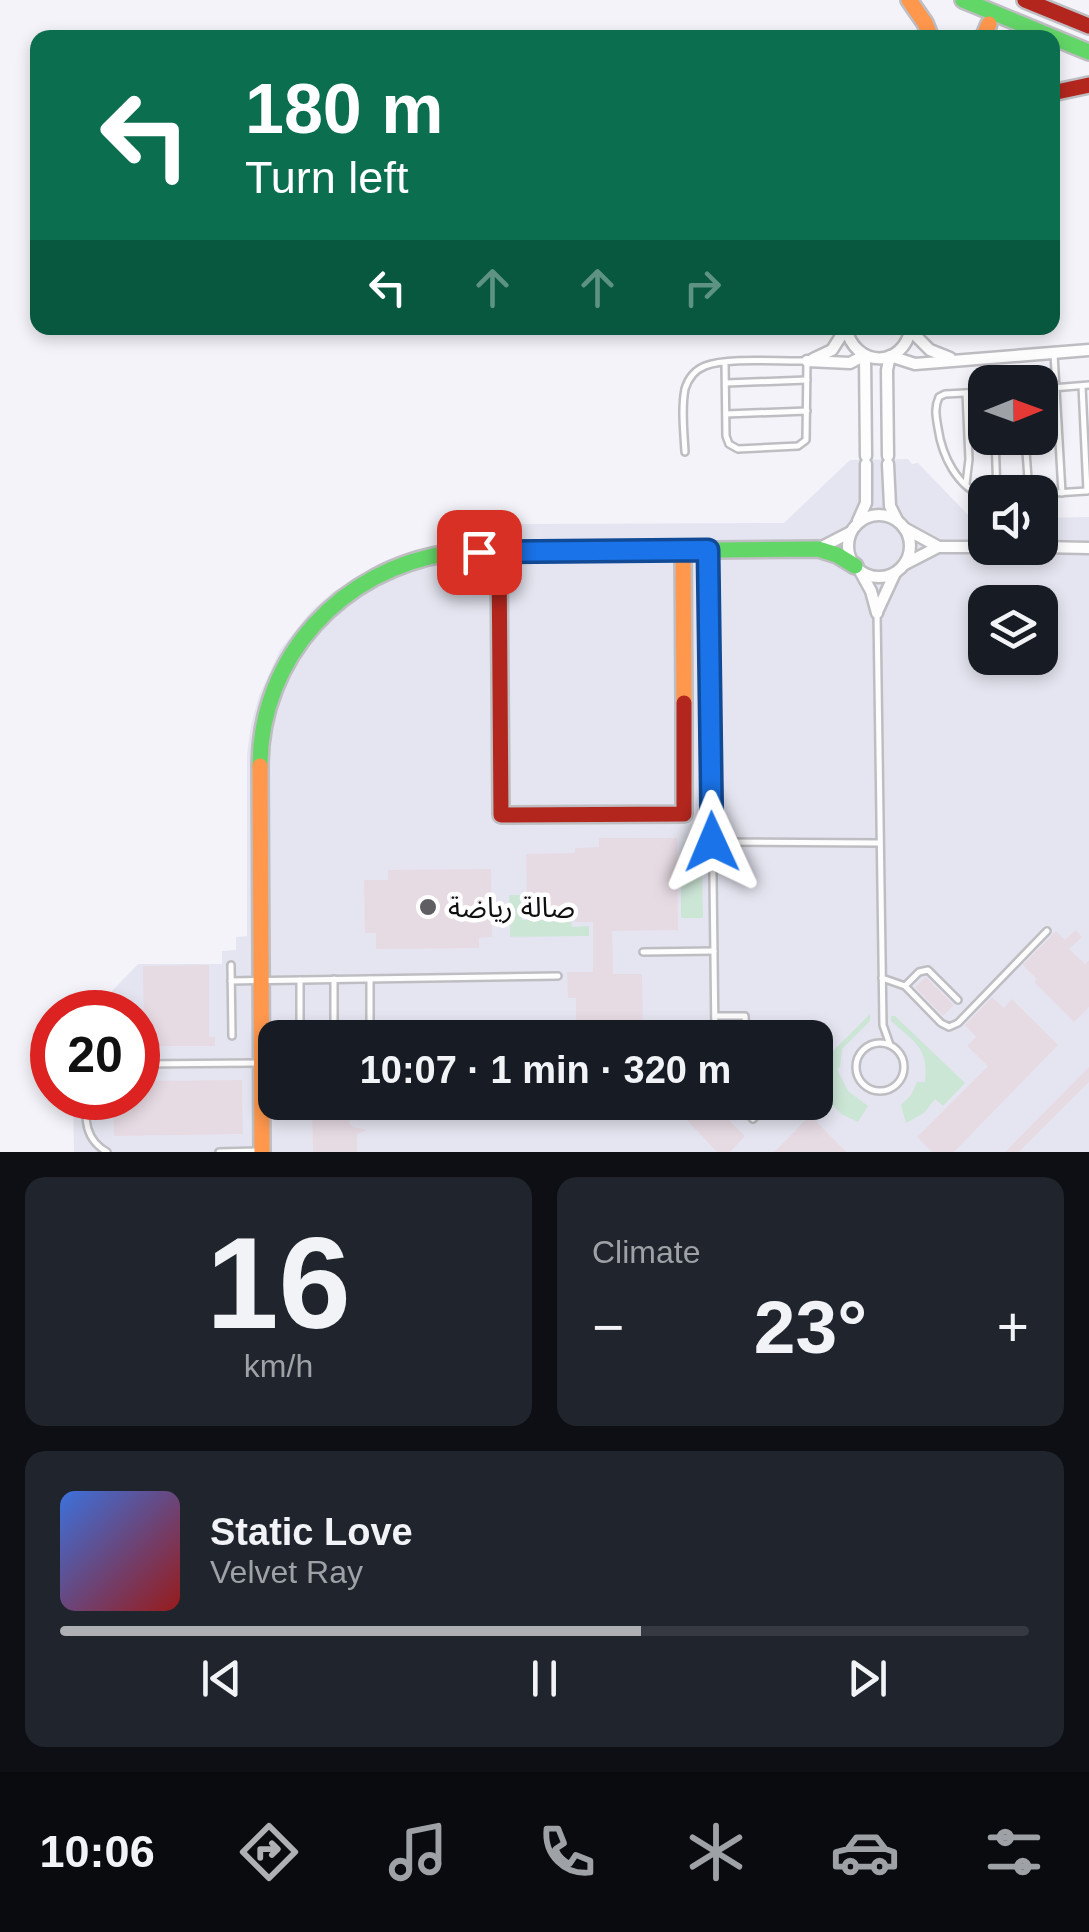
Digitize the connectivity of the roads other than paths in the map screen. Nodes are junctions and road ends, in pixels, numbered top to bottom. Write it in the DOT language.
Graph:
graph roads {
  1 [pos="909,0"];
  2 [pos="963,0"];
  3 [pos="1025,0"];
  4 [pos="1089,26"];
  5 [pos="928,30"];
  6 [pos="1036,30"];
  7 [pos="1060,40"];
  8 [pos="1089,52"];
  9 [pos="1089,85"];
  10 [pos="1060,90"];
  11 [pos="842,335"];
  12 [pos="849,335"];
  13 [pos="909,335"];
  14 [pos="916,335"];
  15 [pos="1089,350"];
  16 [pos="1054,354"];
  17 [pos="864,355"];
  18 [pos="890,356"];
  19 [pos="956,360"];
  20 [pos="725,362"];
  21 [pos="807,362"];
  22 [pos="1055,365"];
  23 [pos="807,380"];
  24 [pos="726,384"];
  25 [pos="1086,385"];
  26 [pos="1058,388"];
  27 [pos="966,393"];
  28 [pos="1058,409"];
  29 [pos="807,411"];
  30 [pos="726,414"];
  31 [pos="684,452"];
  32 [pos="866,456"];
  33 [pos="888,456"];
  34 [pos="966,484"];
  35 [pos="968,486"];
  36 [pos="1088,491"];
  37 [pos="1058,493"];
  38 [pos="1062,493"];
  39 [pos="900,524"];
  40 [pos="854,528"];
  41 [pos="938,547"];
  42 [pos="968,547"];
  43 [pos="1058,547"];
  44 [pos="1089,548"];
  45 [pos="818,549"];
  46 [pos="708,550"];
  47 [pos="683,551"];
  48 [pos="499,552"];
  49 [pos="857,568"];
  50 [pos="898,569"];
  51 [pos="876,613"];
  52 [pos="712,842"];
  53 [pos="880,843"];
  54 [pos="1047,931"];
  55 [pos="643,952"];
  56 [pos="714,952"];
  57 [pos="231,965"];
  58 [pos="558,976"];
  59 [pos="882,978"];
  60 [pos="370,979"];
  61 [pos="300,980"];
  62 [pos="334,980"];
  63 [pos="260,981"];
  64 [pos="231,982"];
  65 [pos="905,986"];
  66 [pos="958,1000"];
  67 [pos="715,1016"];
  68 [pos="260,1020"];
  69 [pos="300,1020"];
  70 [pos="334,1020"];
  71 [pos="370,1020"];
  72 [pos="715,1020"];
  73 [pos="745,1020"];
  74 [pos="882,1025"];
  75 [pos="232,1036"];
  76 [pos="874,1044"];
  77 [pos="890,1045"];
  78 [pos="258,1063"];
  79 [pos="160,1064"];
  80 [pos="86,1120"];
  81 [pos="262,1120"];
  82 [pos="107,1152"];
  83 [pos="219,1152"];
  84 [pos="262,1152"];
  1 -- 5 [label="main road"];
  2 -- 6 [label="main road"];
  3 -- 4 [label="main road"];
  7 -- 8 [label="main road"];
  9 -- 10 [label="main road"];
  11 -- 21 [label="street"];
  12 -- 17 [label="street"];
  13 -- 18 [label="street"];
  14 -- 19 [label="street"];
  15 -- 16 [label="street"];
  16 -- 19 [label="street"];
  16 -- 22 [label="lane"];
  17 -- 18 [label="street"];
  17 -- 21 [label="street"];
  17 -- 32 [label="street"];
  18 -- 19 [label="street"];
  18 -- 33 [label="street"];
  20 -- 21 [label="lane"];
  20 -- 24 [label="lane"];
  20 -- 31 [label="lane"];
  21 -- 23 [label="lane"];
  23 -- 24 [label="lane"];
  23 -- 29 [label="lane"];
  24 -- 30 [label="lane"];
  25 -- 26 [label="lane"];
  25 -- 36 [label="lane"];
  27 -- 34 [label="lane"];
  27 -- 34 [label="lane"];
  28 -- 38 [label="lane"];
  29 -- 30 [label="lane"];
  29 -- 30 [label="lane"];
  32 -- 33 [label="street"];
  32 -- 40 [label="street"];
  33 -- 39 [label="street"];
  34 -- 35 [label="lane"];
  36 -- 38 [label="lane"];
  37 -- 38 [label="lane"];
  39 -- 40 [label="street"];
  39 -- 41 [label="street"];
  39 -- 50 [label="street"];
  40 -- 45 [label="street"];
  40 -- 49 [label="street"];
  41 -- 42 [label="street"];
  41 -- 50 [label="street"];
  43 -- 44 [label="street"];
  45 -- 46 [label="main road"];
  45 -- 49 [label="main road"];
  46 -- 47 [label="main road"];
  46 -- 52 [label="lane"];
  47 -- 48 [label="main road"];
  47 -- 48 [label="main road"];
  48 -- 63 [label="main road"];
  49 -- 50 [label="street"];
  49 -- 51 [label="street"];
  50 -- 51 [label="street"];
  51 -- 53 [label="lane"];
  52 -- 53 [label="lane"];
  52 -- 56 [label="lane"];
  53 -- 59 [label="lane"];
  54 -- 65 [label="lane"];
  55 -- 56 [label="lane"];
  56 -- 67 [label="lane"];
  57 -- 64 [label="lane"];
  58 -- 60 [label="lane"];
  59 -- 65 [label="lane"];
  59 -- 74 [label="lane"];
  60 -- 62 [label="lane"];
  60 -- 71 [label="lane"];
  61 -- 62 [label="lane"];
  61 -- 63 [label="lane"];
  61 -- 69 [label="lane"];
  62 -- 70 [label="lane"];
  63 -- 64 [label="lane"];
  63 -- 68 [label="main road"];
  64 -- 75 [label="lane"];
  65 -- 66 [label="lane"];
  67 -- 72 [label="lane"];
  67 -- 73 [label="lane"];
  74 -- 76 [label="lane"];
  74 -- 77 [label="lane"];
  76 -- 77 [label="lane"];
  76 -- 77 [label="lane"];
  78 -- 79 [label="lane"];
  80 -- 82 [label="lane"];
  81 -- 84 [label="main road"];
  83 -- 84 [label="lane"];
}
